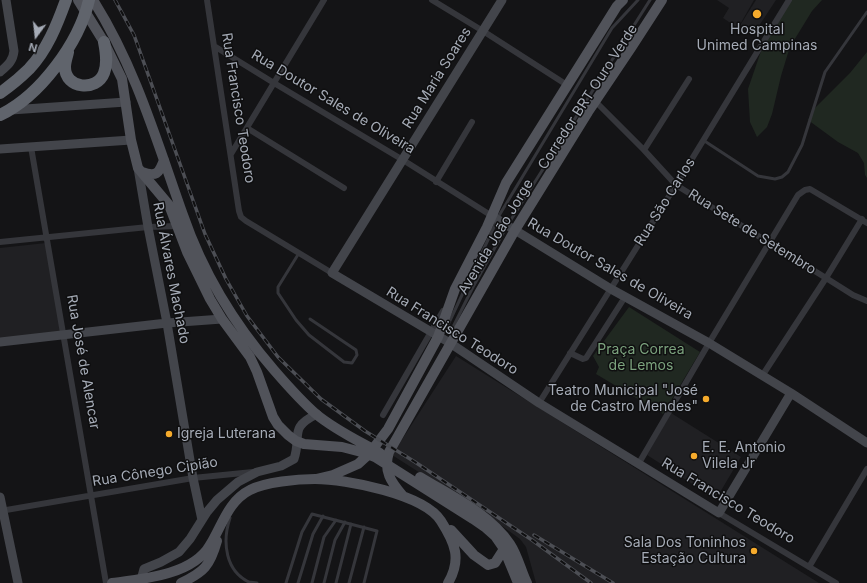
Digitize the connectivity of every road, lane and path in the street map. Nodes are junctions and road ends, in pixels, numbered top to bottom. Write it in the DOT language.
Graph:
graph roads {
  1 [pos="6,0"];
  2 [pos="66,0"];
  3 [pos="78,0"];
  4 [pos="89,0"];
  5 [pos="94,0"];
  6 [pos="207,0"];
  7 [pos="324,0"];
  8 [pos="432,0"];
  9 [pos="502,0"];
  10 [pos="638,0"];
  11 [pos="650,0"];
  12 [pos="662,0"];
  13 [pos="788,0"];
  14 [pos="620,3"];
  15 [pos="867,12"];
  16 [pos="612,28"];
  17 [pos="483,31"];
  18 [pos="102,38"];
  19 [pos="71,44"];
  20 [pos="214,46"];
  21 [pos="0,72"];
  22 [pos="689,79"];
  23 [pos="274,84"];
  24 [pos="567,84"];
  25 [pos="0,93"];
  26 [pos="595,101"];
  27 [pos="126,102"];
  28 [pos="11,110"];
  29 [pos="0,115"];
  30 [pos="472,122"];
  31 [pos="247,128"];
  32 [pos="131,140"];
  33 [pos="703,140"];
  34 [pos="31,147"];
  35 [pos="0,149"];
  36 [pos="644,150"];
  37 [pos="231,154"];
  38 [pos="164,160"];
  39 [pos="402,160"];
  40 [pos="140,170"];
  41 [pos="436,182"];
  42 [pos="676,185"];
  43 [pos="344,188"];
  44 [pos="864,221"];
  45 [pos="493,222"];
  46 [pos="177,226"];
  47 [pos="148,227"];
  48 [pos="511,228"];
  49 [pos="46,237"];
  50 [pos="0,242"];
  51 [pos="768,242"];
  52 [pos="299,253"];
  53 [pos="332,273"];
  54 [pos="826,278"];
  55 [pos="610,289"];
  56 [pos="625,297"];
  57 [pos="867,301"];
  58 [pos="222,319"];
  59 [pos="310,319"];
  60 [pos="167,323"];
  61 [pos="435,334"];
  62 [pos="64,335"];
  63 [pos="0,342"];
  64 [pos="450,343"];
  65 [pos="709,343"];
  66 [pos="570,353"];
  67 [pos="762,376"];
  68 [pos="790,393"];
  69 [pos="539,403"];
  70 [pos="316,414"];
  71 [pos="383,415"];
  72 [pos="296,441"];
  73 [pos="867,442"];
  74 [pos="639,463"];
  75 [pos="867,469"];
  76 [pos="257,472"];
  77 [pos="193,478"];
  78 [pos="316,479"];
  79 [pos="91,496"];
  80 [pos="403,496"];
  81 [pos="0,497"];
  82 [pos="236,501"];
  83 [pos="1,511"];
  84 [pos="719,513"];
  85 [pos="323,516"];
  86 [pos="438,516"];
  87 [pos="202,520"];
  88 [pos="336,520"];
  89 [pos="222,522"];
  90 [pos="346,522"];
  91 [pos="351,524"];
  92 [pos="364,527"];
  93 [pos="504,549"];
  94 [pos="809,567"];
  95 [pos="141,580"];
  96 [pos="249,582"];
  97 [pos="18,583"];
  98 [pos="106,583"];
  99 [pos="112,583"];
  100 [pos="180,583"];
  101 [pos="257,583"];
  102 [pos="286,583"];
  103 [pos="298,583"];
  104 [pos="312,583"];
  105 [pos="324,583"];
  106 [pos="336,583"];
  107 [pos="349,583"];
  108 [pos="364,583"];
  109 [pos="448,583"];
  110 [pos="518,583"];
  111 [pos="527,583"];
  112 [pos="836,583"];
  1 -- 21 [label="street"];
  2 -- 25 [label="highway"];
  3 -- 18 [label="main road, Rua Álvares Machado"];
  4 -- 19 [label="highway"];
  5 -- 38 [label="main road"];
  6 -- 20 [label="street, Rua Francisco Teodoro"];
  7 -- 23 [label="street"];
  8 -- 17 [label="street"];
  9 -- 17 [label="street, Rua Maria Soares"];
  10 -- 16 [label="lane, Corredor BRT Ouro Verde"];
  11 -- 48 [label="lane, Corredor BRT Ouro Verde"];
  12 -- 26 [label="main road, Avenida João Jorge"];
  13 -- 33 [label="street, Rua São Carlos"];
  14 -- 16 [label="main road"];
  14 -- 24 [label="main road, Avenida João Jorge"];
  15 -- 33 [label="lane"];
  16 -- 45 [label="lane, Corredor BRT Ouro Verde"];
  17 -- 24 [label="street"];
  17 -- 39 [label="street, Rua Maria Soares"];
  18 -- 19 [label="highway"];
  18 -- 27 [label="main road, Rua Álvares Machado"];
  19 -- 28 [label="highway"];
  20 -- 23 [label="street, Rua Doutor Sales de Oliveira"];
  20 -- 37 [label="street, Rua Francisco Teodoro"];
  22 -- 36 [label="street"];
  23 -- 31 [label="street"];
  23 -- 39 [label="street, Rua Doutor Sales de Oliveira"];
  24 -- 45 [label="main road, Avenida João Jorge"];
  26 -- 36 [label="street, Rua Sete de Setembro"];
  26 -- 48 [label="main road, Avenida João Jorge"];
  27 -- 28 [label="street"];
  27 -- 32 [label="main road, Rua Álvares Machado"];
  28 -- 29 [label="highway"];
  30 -- 41 [label="street"];
  31 -- 37 [label="street"];
  31 -- 43 [label="street"];
  32 -- 34 [label="street"];
  32 -- 40 [label="main road, Rua Álvares Machado"];
  33 -- 42 [label="street, Rua São Carlos"];
  34 -- 35 [label="street"];
  34 -- 49 [label="street, Rua José de Alencar"];
  36 -- 42 [label="street, Rua Sete de Setembro"];
  37 -- 52 [label="street, Rua Francisco Teodoro"];
  38 -- 40 [label="main road"];
  38 -- 70 [label="main road"];
  39 -- 41 [label="street, Rua Doutor Sales de Oliveira"];
  39 -- 53 [label="street, Rua Maria Soares"];
  40 -- 46 [label="main road"];
  40 -- 47 [label="street, Rua Álvares Machado"];
  41 -- 45 [label="street, Rua Doutor Sales de Oliveira"];
  42 -- 51 [label="street, Rua Sete de Setembro"];
  42 -- 55 [label="street, Rua São Carlos"];
  44 -- 51 [label="street"];
  44 -- 54 [label="street"];
  45 -- 48 [label="street, Rua Doutor Sales de Oliveira"];
  45 -- 61 [label="main road, Avenida João Jorge"];
  45 -- 61 [label="lane, Corredor BRT Ouro Verde"];
  46 -- 47 [label="street"];
  46 -- 58 [label="main road"];
  47 -- 49 [label="street"];
  47 -- 60 [label="street, Rua Álvares Machado"];
  48 -- 55 [label="street, Rua Doutor Sales de Oliveira"];
  48 -- 64 [label="main road, Avenida João Jorge"];
  49 -- 50 [label="street"];
  49 -- 62 [label="street, Rua José de Alencar"];
  51 -- 54 [label="street, Rua Sete de Setembro"];
  51 -- 65 [label="street"];
  52 -- 53 [label="street, Rua Francisco Teodoro"];
  52 -- 59 [label="lane"];
  53 -- 61 [label="street, Rua Francisco Teodoro"];
  54 -- 57 [label="street, Rua Sete de Setembro"];
  54 -- 67 [label="street"];
  55 -- 56 [label="street, Rua Doutor Sales de Oliveira"];
  55 -- 66 [label="street, Rua São Carlos"];
  56 -- 65 [label="street, Rua Doutor Sales de Oliveira"];
  56 -- 66 [label="street"];
  58 -- 60 [label="street"];
  58 -- 72 [label="main road"];
  60 -- 62 [label="street"];
  60 -- 77 [label="street, Rua Álvares Machado"];
  61 -- 64 [label="street, Rua Francisco Teodoro"];
  61 -- 71 [label="street, Avenida João Jorge"];
  61 -- 78 [label="main road, Avenida João Jorge"];
  62 -- 63 [label="street"];
  62 -- 79 [label="street, Rua José de Alencar"];
  64 -- 69 [label="street, Rua Francisco Teodoro"];
  64 -- 80 [label="main road, Avenida João Jorge"];
  65 -- 67 [label="street, Rua Doutor Sales de Oliveira"];
  65 -- 74 [label="street"];
  66 -- 69 [label="street, Rua São Carlos"];
  67 -- 68 [label="street, Rua Doutor Sales de Oliveira"];
  68 -- 73 [label="street, Rua Doutor Sales de Oliveira"];
  68 -- 84 [label="street"];
  69 -- 74 [label="street, Rua Francisco Teodoro"];
  70 -- 72 [label="street, Rua Cônego Cipião"];
  70 -- 111 [label="main road"];
  72 -- 76 [label="street, Rua Cônego Cipião"];
  72 -- 93 [label="main road"];
  74 -- 84 [label="street, Rua Francisco Teodoro"];
  75 -- 94 [label="street"];
  76 -- 77 [label="street, Rua Cônego Cipião"];
  76 -- 87 [label="street"];
  77 -- 79 [label="street, Rua Cônego Cipião"];
  77 -- 87 [label="street, Rua Álvares Machado"];
  78 -- 80 [label="main road"];
  78 -- 82 [label="main road"];
  79 -- 83 [label="street, Rua Cônego Cipião"];
  79 -- 98 [label="street, Rua José de Alencar"];
  80 -- 86 [label="main road"];
  81 -- 83 [label="street"];
  82 -- 89 [label="main road"];
  82 -- 96 [label="lane"];
  83 -- 97 [label="street"];
  84 -- 94 [label="street, Rua Francisco Teodoro"];
  85 -- 88 [label="lane"];
  85 -- 102 [label="lane"];
  85 -- 103 [label="lane"];
  86 -- 93 [label="main road"];
  86 -- 109 [label="main road"];
  87 -- 95 [label="street"];
  88 -- 90 [label="lane"];
  88 -- 104 [label="lane"];
  89 -- 95 [label="main road"];
  89 -- 100 [label="main road"];
  90 -- 91 [label="lane"];
  90 -- 105 [label="lane"];
  91 -- 92 [label="lane"];
  91 -- 106 [label="lane"];
  92 -- 107 [label="lane"];
  92 -- 108 [label="lane"];
  93 -- 110 [label="main road"];
  94 -- 112 [label="street, Rua Francisco Teodoro"];
  95 -- 99 [label="main road"];
  96 -- 101 [label="lane"];
}
